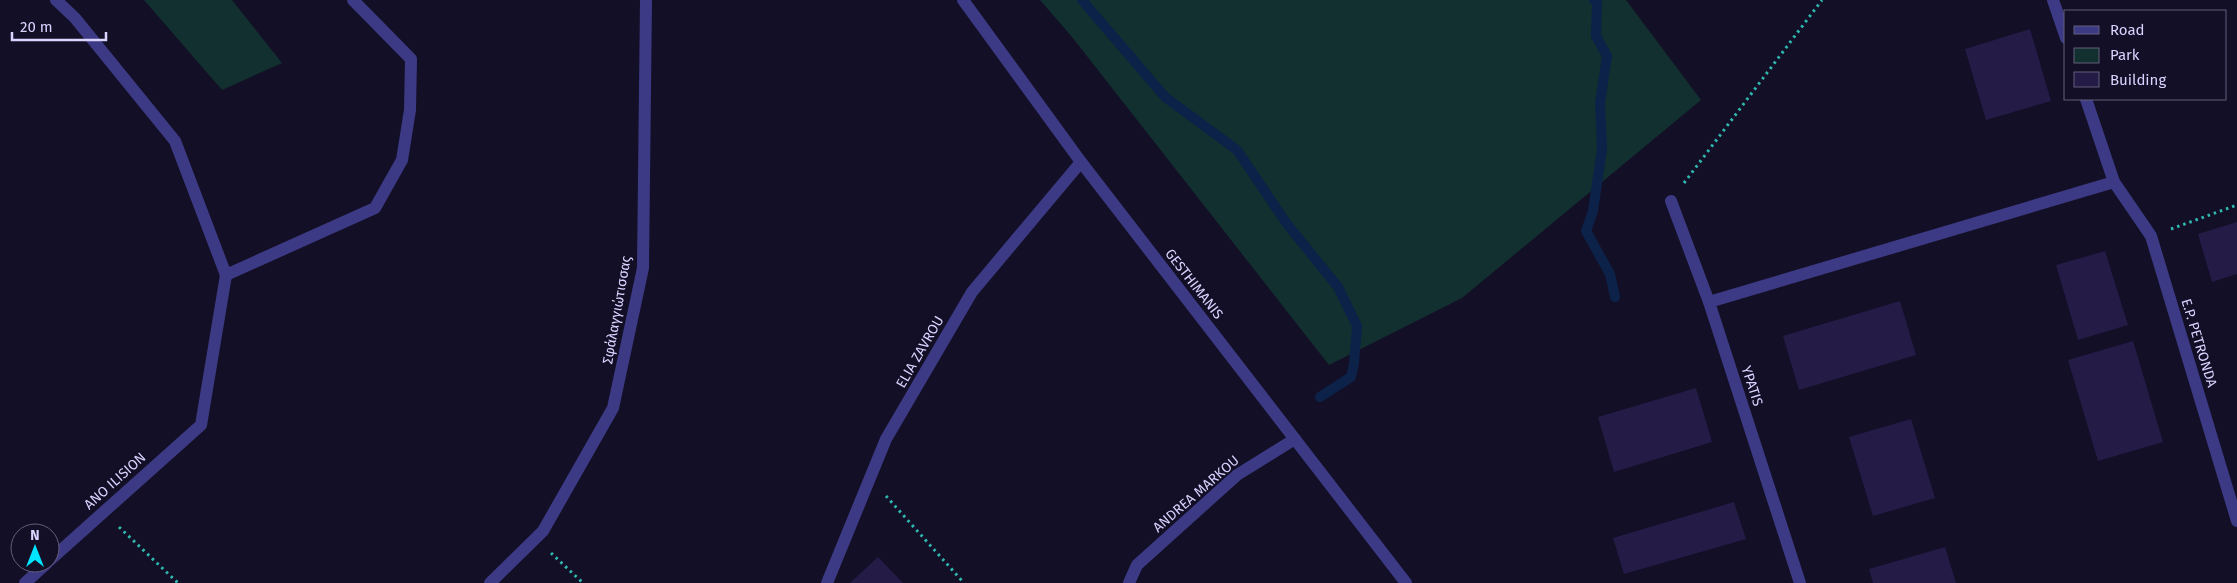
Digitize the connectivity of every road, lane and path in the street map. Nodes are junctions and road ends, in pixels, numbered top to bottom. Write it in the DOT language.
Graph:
graph roads {
  1 [pos="56,0"];
  2 [pos="353,0"];
  3 [pos="646,0"];
  4 [pos="963,0"];
  5 [pos="1822,0"];
  6 [pos="2053,0"];
  7 [pos="2064,32"];
  8 [pos="2086,100"];
  9 [pos="1081,162"];
  10 [pos="2114,182"];
  11 [pos="1671,201"];
  12 [pos="2237,205"];
  13 [pos="2151,236"];
  14 [pos="226,275"];
  15 [pos="1709,302"];
  16 [pos="1295,439"];
  17 [pos="870,478"];
  18 [pos="104,512"];
  19 [pos="2237,521"];
  20 [pos="535,539"];
  21 [pos="60,551"];
  22 [pos="36,573"];
  23 [pos="25,583"];
  24 [pos="178,583"];
  25 [pos="490,583"];
  26 [pos="583,583"];
  27 [pos="827,583"];
  28 [pos="964,583"];
  29 [pos="1129,583"];
  30 [pos="1406,583"];
  31 [pos="1800,583"];
  1 -- 14 [label="street"];
  2 -- 14 [label="street"];
  3 -- 20 [label="street, Σφάλαγγιώτισσας"];
  4 -- 9 [label="street, GESTHIMANIS"];
  5 -- 11 [label="path"];
  6 -- 7 [label="street"];
  8 -- 10 [label="street, E.P. PETRONDA"];
  9 -- 16 [label="street, GESTHIMANIS"];
  9 -- 17 [label="street, ELIA ZAVROU"];
  10 -- 13 [label="street, E.P. PETRONDA"];
  10 -- 15 [label="street"];
  11 -- 15 [label="street, YPATIS"];
  12 -- 13 [label="path"];
  13 -- 19 [label="street, E.P. PETRONDA"];
  14 -- 18 [label="street, ANO ILISION"];
  15 -- 31 [label="street, YPATIS"];
  16 -- 29 [label="street, ANDREA MARKOU"];
  16 -- 30 [label="street, GESTHIMANIS"];
  17 -- 27 [label="street, ELIA ZAVROU"];
  17 -- 28 [label="path"];
  18 -- 21 [label="street, ANO ILISION"];
  18 -- 24 [label="path"];
  20 -- 25 [label="street, Σφάλαγγιώτισσας"];
  20 -- 26 [label="path"];
  22 -- 23 [label="street"];
}
